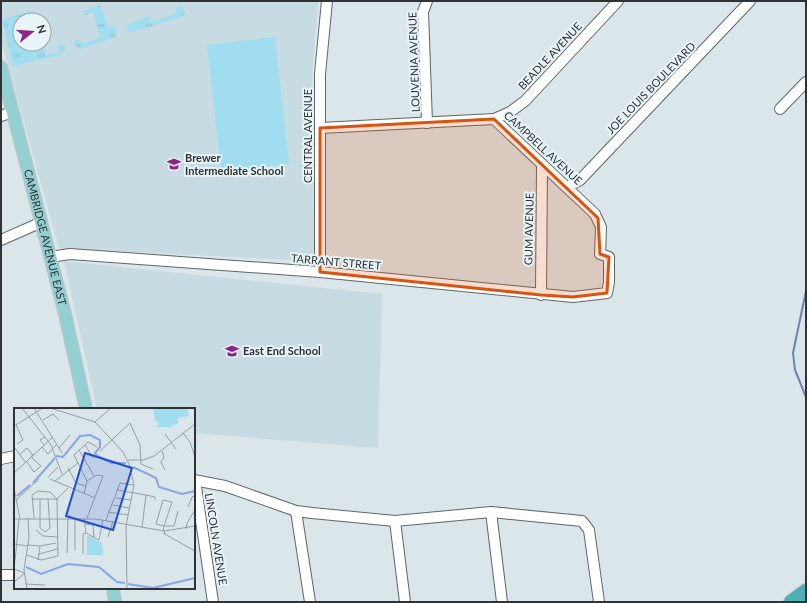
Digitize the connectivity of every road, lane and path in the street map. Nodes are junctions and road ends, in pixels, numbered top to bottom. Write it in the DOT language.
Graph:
graph roads {
  1 [pos="327,1"];
  2 [pos="427,1"];
  3 [pos="618,1"];
  4 [pos="750,1"];
  5 [pos="1,67"];
  6 [pos="806,82"];
  7 [pos="780,109"];
  8 [pos="7,114"];
  9 [pos="494,119"];
  10 [pos="427,123"];
  11 [pos="320,128"];
  12 [pos="542,164"];
  13 [pos="567,187"];
  14 [pos="42,222"];
  15 [pos="1,240"];
  16 [pos="50,257"];
  17 [pos="320,272"];
  18 [pos="609,282"];
  19 [pos="541,295"];
  20 [pos="86,408"];
  21 [pos="14,456"];
  22 [pos="1,459"];
  23 [pos="195,480"];
  24 [pos="195,486"];
  25 [pos="296,511"];
  26 [pos="491,512"];
  27 [pos="395,521"];
  28 [pos="1,575"];
  29 [pos="14,575"];
  30 [pos="113,589"];
  31 [pos="806,591"];
  32 [pos="115,602"];
  33 [pos="213,602"];
  34 [pos="310,602"];
  35 [pos="405,602"];
  36 [pos="502,602"];
  37 [pos="599,602"];
  38 [pos="791,602"];
  1 -- 11 [label="street, CENTRAL AVENUE"];
  2 -- 10 [label="street, LOUVENIA AVENUE"];
  3 -- 9 [label="street, BEADLE AVENUE"];
  4 -- 13 [label="street, JOE LOUIS BOULEVARD"];
  5 -- 8 [label="main road, CAMBRIDGE AVENUE EAST"];
  6 -- 7 [label="street"];
  8 -- 14 [label="main road, CAMBRIDGE AVENUE EAST"];
  9 -- 10 [label="street, CAMPBELL AVENUE"];
  9 -- 12 [label="street, CAMPBELL AVENUE"];
  10 -- 11 [label="street, CAMPBELL AVENUE"];
  11 -- 17 [label="street, CENTRAL AVENUE"];
  12 -- 13 [label="street, CAMPBELL AVENUE"];
  12 -- 19 [label="street, GUM AVENUE"];
  13 -- 18 [label="street, CAMPBELL AVENUE"];
  14 -- 15 [label="street"];
  14 -- 16 [label="main road, CAMBRIDGE AVENUE EAST"];
  16 -- 17 [label="street, TARRANT STREET"];
  16 -- 20 [label="main road, CAMBRIDGE AVENUE EAST"];
  17 -- 19 [label="street, TARRANT STREET"];
  18 -- 19 [label="street, TARRANT STREET"];
  21 -- 22 [label="street"];
  23 -- 25 [label="street"];
  24 -- 33 [label="street, LINCOLN AVENUE"];
  25 -- 27 [label="street"];
  25 -- 34 [label="street"];
  26 -- 27 [label="street"];
  26 -- 36 [label="street"];
  26 -- 37 [label="street"];
  27 -- 35 [label="street"];
  28 -- 29 [label="street"];
  30 -- 32 [label="main road"];
  31 -- 38 [label="highway"];
}
